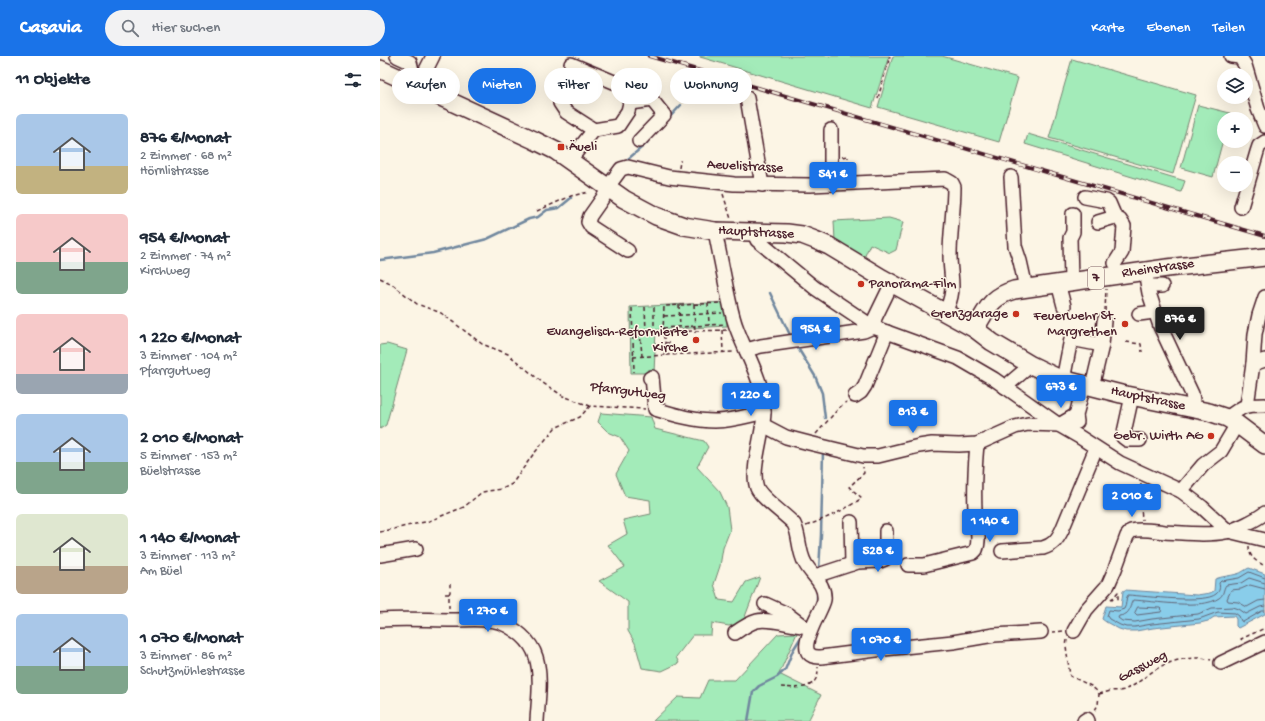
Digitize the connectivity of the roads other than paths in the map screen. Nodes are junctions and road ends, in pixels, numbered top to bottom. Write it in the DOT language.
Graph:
graph roads {
  1 [pos="397,56"];
  2 [pos="1231,56"];
  3 [pos="428,59"];
  4 [pos="571,64"];
  5 [pos="411,68"];
  6 [pos="422,68"];
  7 [pos="382,73"];
  8 [pos="392,76"];
  9 [pos="611,81"];
  10 [pos="460,104"];
  11 [pos="561,104"];
  12 [pos="630,104"];
  13 [pos="655,104"];
  14 [pos="748,104"];
  15 [pos="1265,126"];
  16 [pos="594,130"];
  17 [pos="831,130"];
  18 [pos="639,141"];
  19 [pos="1265,142"];
  20 [pos="569,161"];
  21 [pos="1011,177"];
  22 [pos="831,184"];
  23 [pos="762,185"];
  24 [pos="608,189"];
  25 [pos="1085,197"];
  26 [pos="1241,207"];
  27 [pos="1073,214"];
  28 [pos="1115,217"];
  29 [pos="1098,222"];
  30 [pos="715,231"];
  31 [pos="754,232"];
  32 [pos="628,251"];
  33 [pos="1265,257"];
  34 [pos="1113,268"];
  35 [pos="1146,278"];
  36 [pos="892,283"];
  37 [pos="1162,286"];
  38 [pos="1026,288"];
  39 [pos="1062,294"];
  40 [pos="1264,301"];
  41 [pos="945,312"];
  42 [pos="1154,312"];
  43 [pos="1139,314"];
  44 [pos="1104,321"];
  45 [pos="873,326"];
  46 [pos="975,329"];
  47 [pos="887,332"];
  48 [pos="1102,345"];
  49 [pos="746,350"];
  50 [pos="1259,362"];
  51 [pos="1031,365"];
  52 [pos="650,378"];
  53 [pos="1063,380"];
  54 [pos="1088,386"];
  55 [pos="1005,387"];
  56 [pos="855,396"];
  57 [pos="1132,396"];
  58 [pos="1247,405"];
  59 [pos="1265,405"];
  60 [pos="1191,408"];
  61 [pos="764,412"];
  62 [pos="1076,415"];
  63 [pos="1232,421"];
  64 [pos="762,425"];
  65 [pos="1059,425"];
  66 [pos="1078,436"];
  67 [pos="1140,440"];
  68 [pos="977,444"];
  69 [pos="1265,445"];
  70 [pos="1096,448"];
  71 [pos="1181,491"];
  72 [pos="1265,514"];
  73 [pos="851,522"];
  74 [pos="886,531"];
  75 [pos="1228,531"];
  76 [pos="1265,540"];
  77 [pos="416,549"];
  78 [pos="1002,551"];
  79 [pos="380,555"];
  80 [pos="852,564"];
  81 [pos="908,565"];
  82 [pos="819,578"];
  83 [pos="765,604"];
  84 [pos="380,620"];
  85 [pos="808,629"];
  86 [pos="1074,631"];
  87 [pos="1041,632"];
  88 [pos="735,633"];
  89 [pos="1265,642"];
  90 [pos="1221,663"];
  91 [pos="1091,716"];
  92 [pos="537,721"];
  93 [pos="1084,721"];
  1 -- 5 [label="street"];
  2 -- 15 [label="street"];
  3 -- 6 [label="street"];
  4 -- 9 [label="street"];
  7 -- 8 [label="main road, Hauptstrasse"];
  10 -- 20 [label="main road, Hauptstrasse"];
  11 -- 16 [label="street"];
  12 -- 16 [label="street"];
  13 -- 18 [label="street"];
  14 -- 23 [label="street"];
  16 -- 20 [label="street"];
  17 -- 22 [label="street"];
  19 -- 26 [label="street"];
  20 -- 24 [label="main road, Hauptstrasse"];
  21 -- 38 [label="street"];
  22 -- 23 [label="street, Aeuelistrasse"];
  22 -- 41 [label="street, Aeuelistrasse"];
  23 -- 24 [label="street, Aeuelistrasse"];
  24 -- 30 [label="main road, Hauptstrasse"];
  24 -- 32 [label="street, Aeuelistrasse"];
  25 -- 28 [label="street"];
  27 -- 39 [label="street"];
  28 -- 29 [label="street"];
  28 -- 34 [label="street"];
  30 -- 31 [label="main road, Hauptstrasse"];
  30 -- 49 [label="street"];
  31 -- 36 [label="main road, Hauptstrasse"];
  31 -- 45 [label="street"];
  33 -- 35 [label="main road, Rheinstrasse / 7"];
  34 -- 35 [label="main road, Rheinstrasse / 7"];
  34 -- 39 [label="main road, Rheinstrasse / 7"];
  35 -- 37 [label="street"];
  35 -- 42 [label="street"];
  36 -- 41 [label="main road, Hauptstrasse"];
  36 -- 45 [label="street"];
  38 -- 39 [label="main road, Rheinstrasse / 7"];
  38 -- 46 [label="main road, Rheinstrasse / 7"];
  40 -- 50 [label="street"];
  41 -- 46 [label="main road, Hauptstrasse"];
  42 -- 43 [label="street"];
  42 -- 60 [label="street"];
  44 -- 48 [label="street"];
  45 -- 47 [label="street"];
  45 -- 49 [label="street"];
  46 -- 51 [label="main road, Hauptstrasse"];
  47 -- 55 [label="street"];
  47 -- 56 [label="street"];
  48 -- 53 [label="street"];
  48 -- 54 [label="street"];
  49 -- 61 [label="street"];
  50 -- 58 [label="street"];
  51 -- 53 [label="main road, Hauptstrasse"];
  51 -- 55 [label="street"];
  52 -- 61 [label="street, Pfarrgutweg"];
  53 -- 54 [label="main road, Hauptstrasse"];
  54 -- 57 [label="main road, Hauptstrasse"];
  54 -- 62 [label="street"];
  55 -- 65 [label="street"];
  57 -- 60 [label="main road, Hauptstrasse"];
  57 -- 67 [label="street"];
  58 -- 59 [label="street"];
  58 -- 63 [label="street"];
  60 -- 63 [label="main road, Hauptstrasse"];
  61 -- 64 [label="street"];
  62 -- 65 [label="street"];
  62 -- 66 [label="street"];
  63 -- 69 [label="main road, Hauptstrasse"];
  63 -- 71 [label="street"];
  64 -- 68 [label="street"];
  64 -- 82 [label="street"];
  65 -- 66 [label="street"];
  65 -- 68 [label="street"];
  66 -- 70 [label="street"];
  68 -- 81 [label="street"];
  70 -- 71 [label="street"];
  70 -- 78 [label="street"];
  71 -- 75 [label="street"];
  72 -- 75 [label="street"];
  73 -- 80 [label="street"];
  74 -- 80 [label="street"];
  75 -- 76 [label="street"];
  75 -- 86 [label="street"];
  77 -- 79 [label="street"];
  80 -- 82 [label="street"];
  82 -- 85 [label="street"];
  83 -- 85 [label="street"];
  84 -- 92 [label="street"];
  85 -- 87 [label="street"];
  85 -- 88 [label="street"];
  89 -- 90 [label="street"];
  91 -- 93 [label="street"];
}
